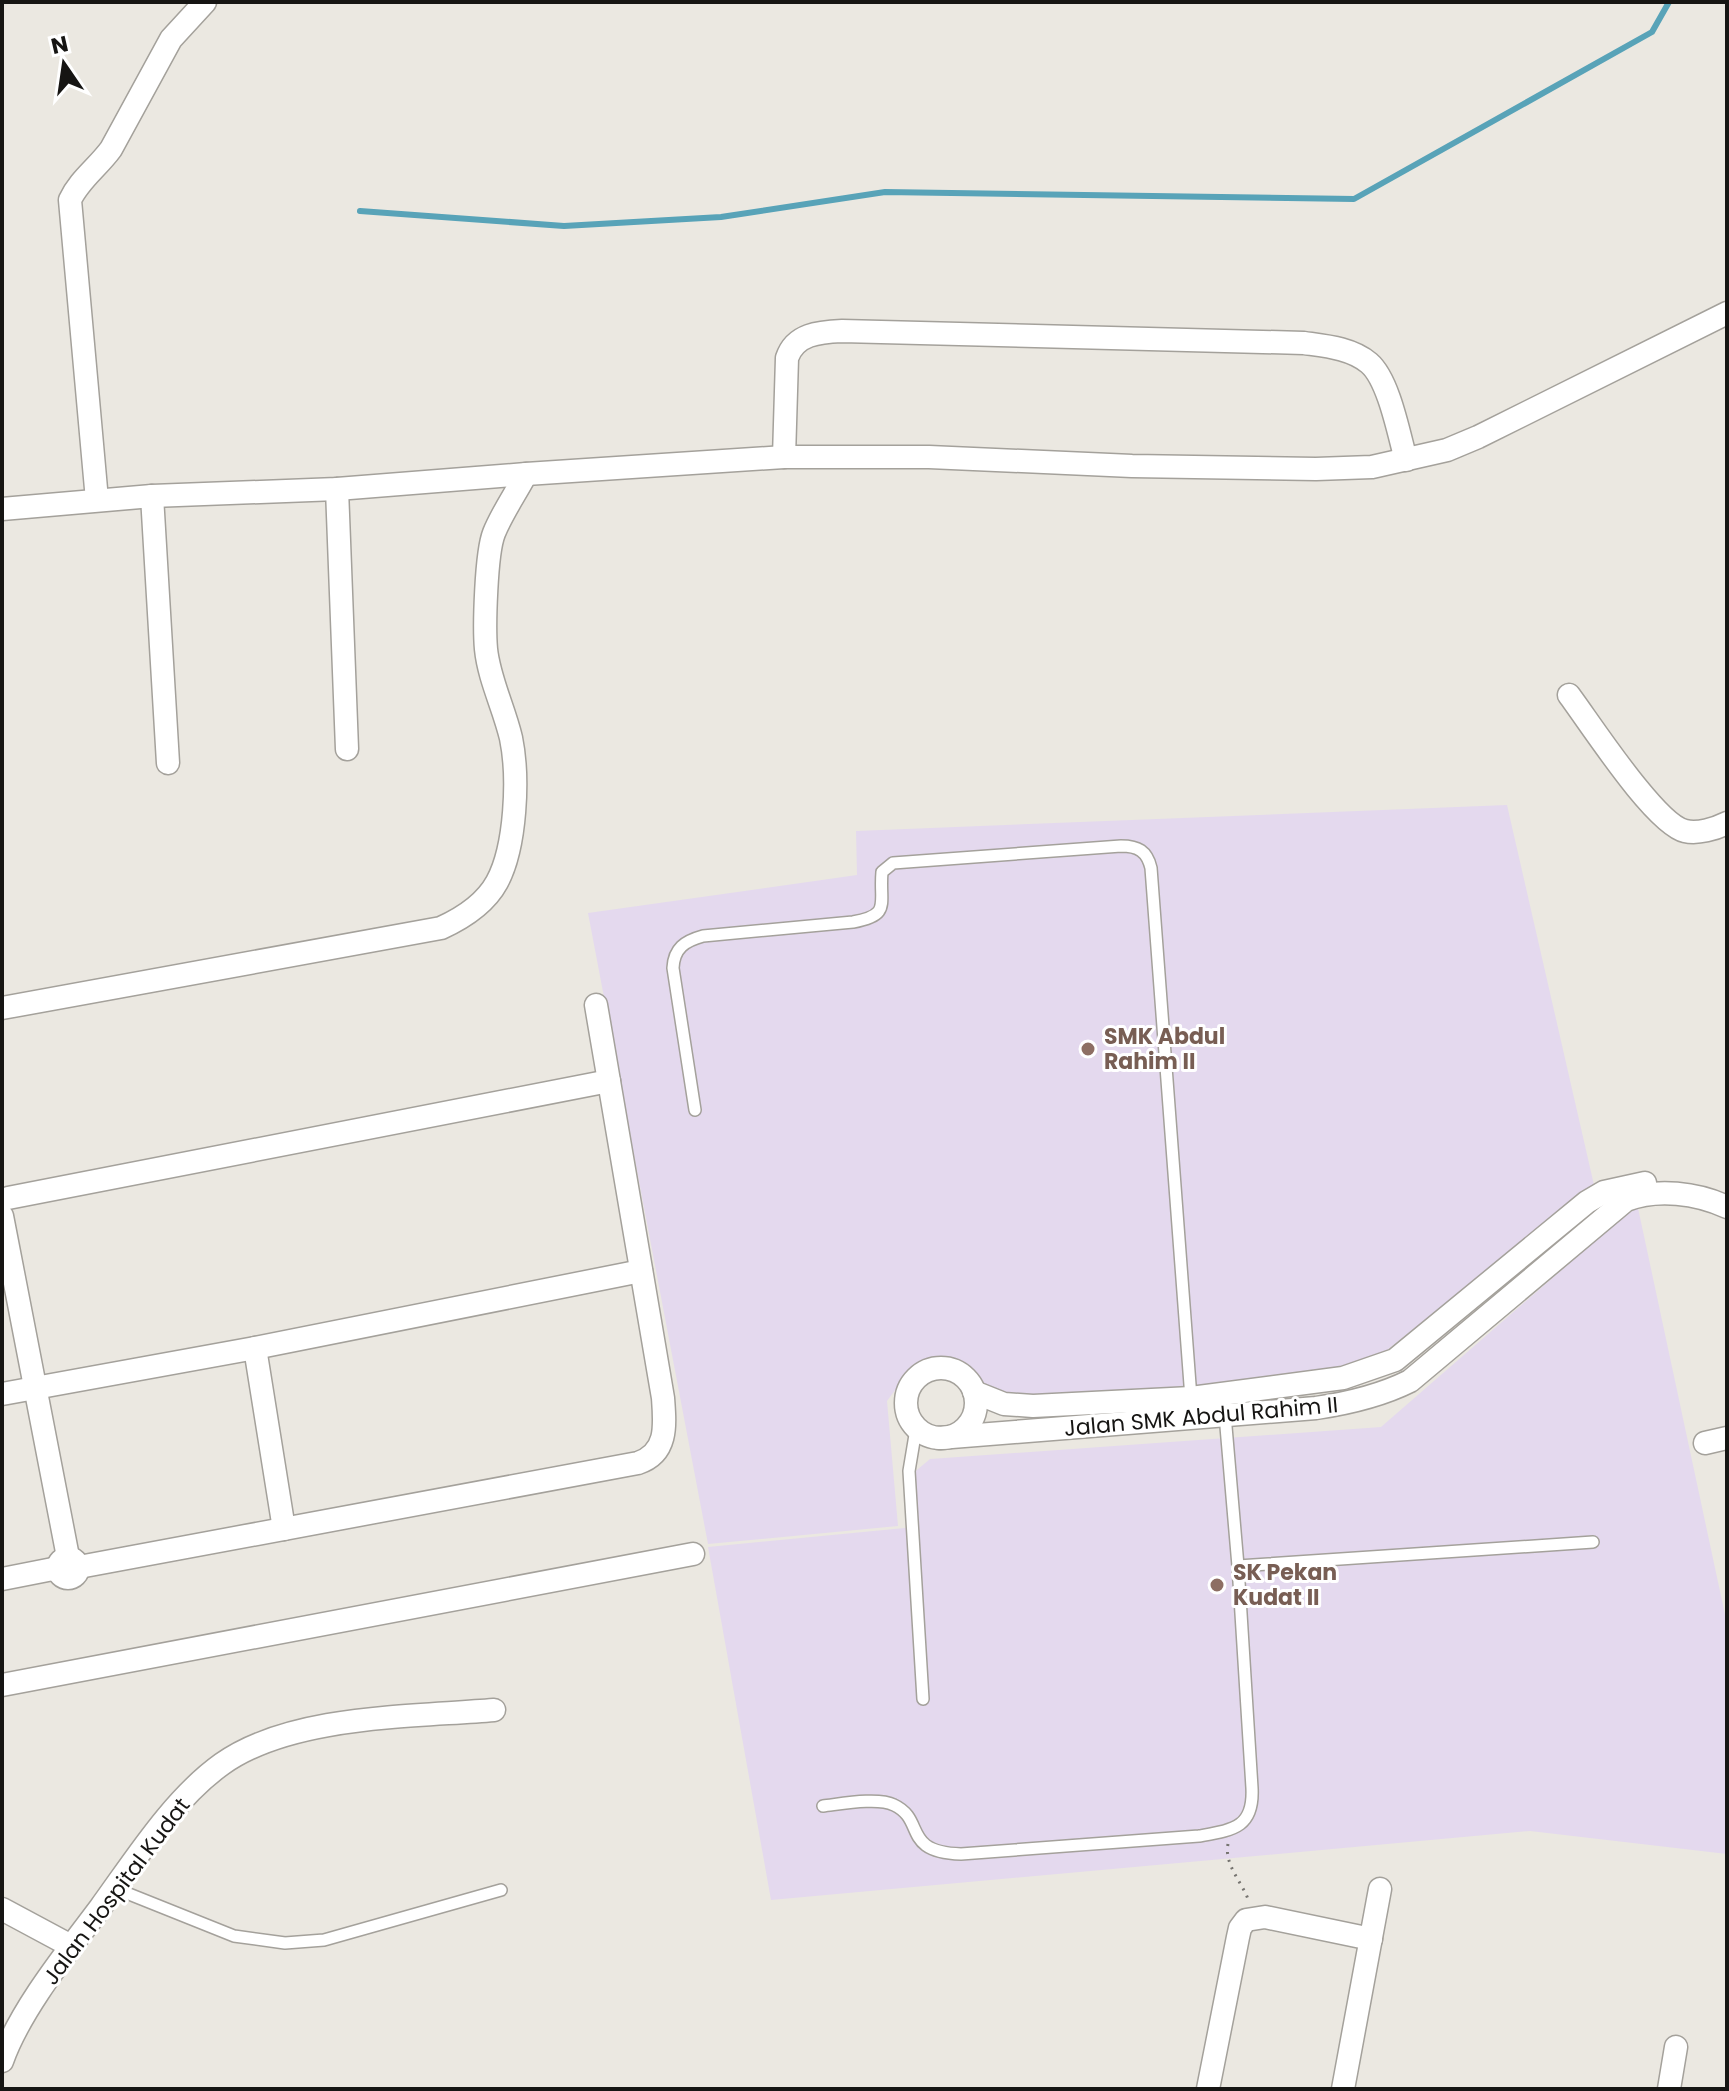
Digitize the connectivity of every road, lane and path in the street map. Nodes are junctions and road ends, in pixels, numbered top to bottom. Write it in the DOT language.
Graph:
graph roads {
  1 [pos="205,2"];
  2 [pos="1727,313"];
  3 [pos="784,457"];
  4 [pos="1406,460"];
  5 [pos="526,474"];
  6 [pos="337,489"];
  7 [pos="152,496"];
  8 [pos="97,500"];
  9 [pos="2,509"];
  10 [pos="1569,695"];
  11 [pos="347,749"];
  12 [pos="168,763"];
  13 [pos="1727,823"];
  14 [pos="596,1005"];
  15 [pos="2,1008"];
  16 [pos="609,1081"];
  17 [pos="695,1110"];
  18 [pos="1727,1193"];
  19 [pos="4,1204"];
  20 [pos="1727,1207"];
  21 [pos="641,1271"];
  22 [pos="255,1348"];
  23 [pos="35,1388"];
  24 [pos="974,1392"];
  25 [pos="2,1394"];
  26 [pos="1192,1408"];
  27 [pos="1225,1415"];
  28 [pos="916,1429"];
  29 [pos="939,1438"];
  30 [pos="284,1529"];
  31 [pos="1593,1542"];
  32 [pos="693,1554"];
  33 [pos="68,1564"];
  34 [pos="1238,1566"];
  35 [pos="2,1579"];
  36 [pos="2,1685"];
  37 [pos="923,1699"];
  38 [pos="494,1710"];
  39 [pos="823,1806"];
  40 [pos="1232,1829"];
  41 [pos="114,1888"];
  42 [pos="1380,1889"];
  43 [pos="501,1890"];
  44 [pos="2,1909"];
  45 [pos="1255,1918"];
  46 [pos="1371,1939"];
  47 [pos="71,1946"];
  48 [pos="1676,2047"];
  49 [pos="2,2061"];
  50 [pos="1208,2089"];
  51 [pos="1343,2089"];
  52 [pos="1669,2089"];
  1 -- 8 [label="street"];
  2 -- 4 [label="street"];
  3 -- 4 [label="street"];
  3 -- 4 [label="street"];
  3 -- 5 [label="street"];
  5 -- 6 [label="street"];
  5 -- 15 [label="street"];
  6 -- 7 [label="street"];
  6 -- 11 [label="street"];
  7 -- 8 [label="street"];
  7 -- 12 [label="street"];
  8 -- 9 [label="street"];
  10 -- 13 [label="street"];
  14 -- 16 [label="street"];
  16 -- 19 [label="street"];
  16 -- 21 [label="street"];
  17 -- 26 [label="lane"];
  18 -- 26 [label="street, Jalan SMK Abdul Rahim II"];
  19 -- 23 [label="street"];
  20 -- 27 [label="street, Jalan SMK Abdul Rahim II"];
  21 -- 22 [label="street"];
  21 -- 30 [label="street"];
  22 -- 23 [label="street"];
  22 -- 30 [label="street"];
  23 -- 25 [label="street"];
  23 -- 33 [label="street"];
  24 -- 26 [label="street, Jalan SMK Abdul Rahim II"];
  24 -- 28 [label="street"];
  24 -- 29 [label="street"];
  26 -- 27 [label="street, Jalan SMK Abdul Rahim II"];
  26 -- 29 [label="street, Jalan SMK Abdul Rahim II"];
  27 -- 34 [label="lane"];
  28 -- 29 [label="street"];
  28 -- 37 [label="lane"];
  30 -- 33 [label="street"];
  31 -- 34 [label="lane"];
  32 -- 36 [label="street"];
  33 -- 35 [label="street"];
  34 -- 40 [label="lane"];
  38 -- 41 [label="street, Jalan Hospital Kudat"];
  39 -- 40 [label="lane"];
  40 -- 45 [label="path"];
  41 -- 43 [label="lane"];
  41 -- 47 [label="street, Jalan Hospital Kudat"];
  42 -- 46 [label="street"];
  44 -- 47 [label="street"];
  45 -- 46 [label="street"];
  45 -- 50 [label="street"];
  46 -- 51 [label="street"];
  47 -- 49 [label="street, Jalan Hospital Kudat"];
  48 -- 52 [label="street"];
}
